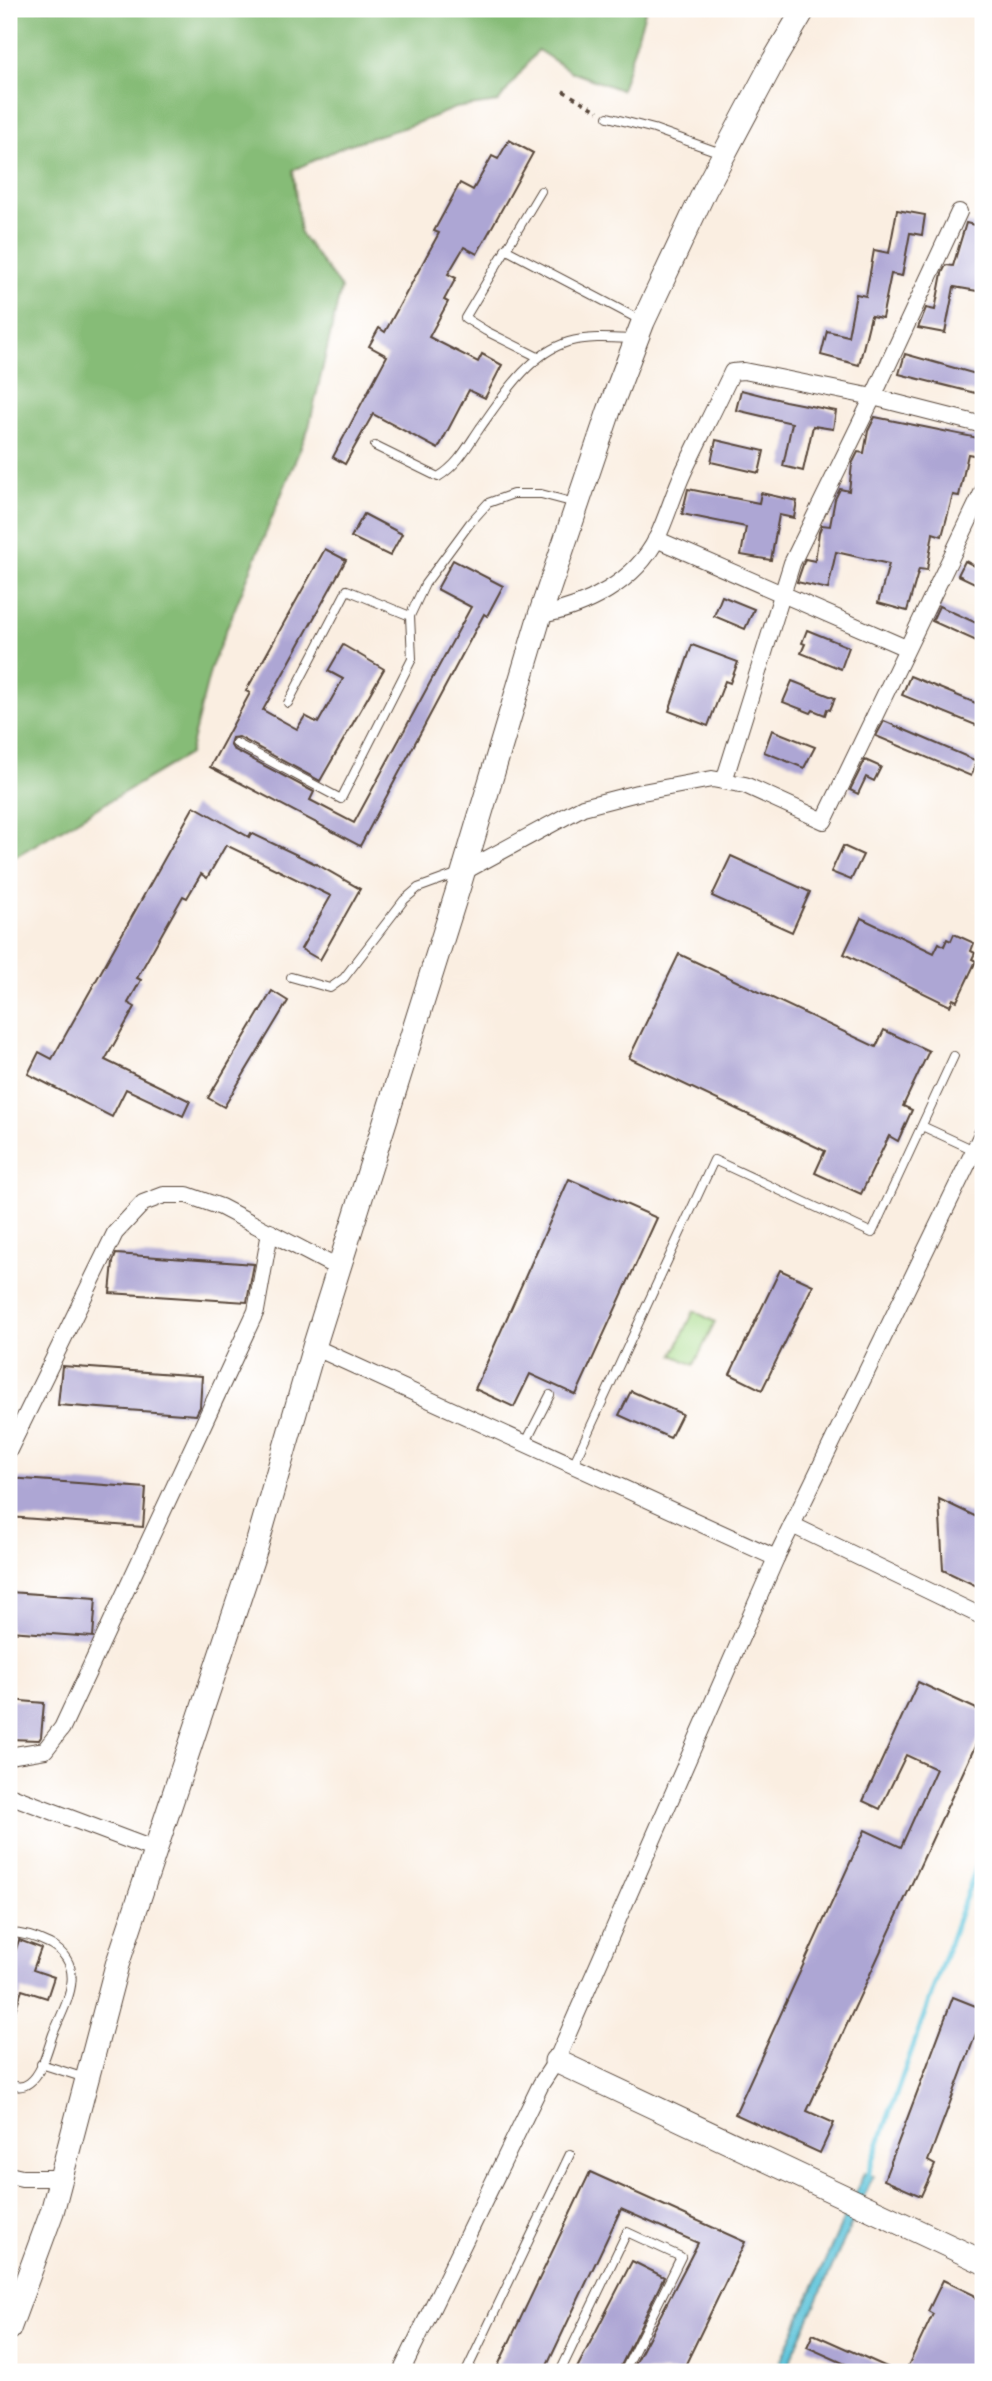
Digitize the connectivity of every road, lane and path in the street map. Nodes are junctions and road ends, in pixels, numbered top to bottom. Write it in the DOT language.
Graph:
graph roads {
  1 [pos="804,9"];
  2 [pos="563,91"];
  3 [pos="608,117"];
  4 [pos="724,154"];
  5 [pos="541,191"];
  6 [pos="960,212"];
  7 [pos="505,249"];
  8 [pos="640,330"];
  9 [pos="538,357"];
  10 [pos="873,397"];
  11 [pos="983,425"];
  12 [pos="374,446"];
  13 [pos="983,491"];
  14 [pos="578,503"];
  15 [pos="656,539"];
  16 [pos="782,595"];
  17 [pos="540,615"];
  18 [pos="410,616"];
  19 [pos="906,648"];
  20 [pos="288,703"];
  21 [pos="236,743"];
  22 [pos="724,781"];
  23 [pos="463,872"];
  24 [pos="292,977"];
  25 [pos="954,1056"];
  26 [pos="922,1126"];
  27 [pos="983,1132"];
  28 [pos="974,1150"];
  29 [pos="270,1232"];
  30 [pos="338,1268"];
  31 [pos="314,1347"];
  32 [pos="550,1395"];
  33 [pos="525,1444"];
  34 [pos="9,1450"];
  35 [pos="573,1465"];
  36 [pos="792,1525"];
  37 [pos="776,1558"];
  38 [pos="983,1617"];
  39 [pos="9,1756"];
  40 [pos="9,1795"];
  41 [pos="155,1850"];
  42 [pos="9,1933"];
  43 [pos="556,2061"];
  44 [pos="41,2064"];
  45 [pos="88,2078"];
  46 [pos="9,2084"];
  47 [pos="570,2154"];
  48 [pos="9,2175"];
  49 [pos="61,2178"];
  50 [pos="983,2262"];
  51 [pos="9,2329"];
  52 [pos="401,2372"];
  53 [pos="466,2372"];
  54 [pos="560,2372"];
  55 [pos="624,2372"];
  1 -- 4 [label="street"];
  2 -- 3 [label="path"];
  3 -- 4 [label="lane"];
  4 -- 8 [label="street"];
  5 -- 7 [label="lane"];
  6 -- 10 [label="street"];
  7 -- 8 [label="lane"];
  7 -- 9 [label="lane"];
  8 -- 9 [label="lane"];
  8 -- 14 [label="street"];
  9 -- 12 [label="lane"];
  10 -- 11 [label="street"];
  10 -- 15 [label="street"];
  10 -- 16 [label="street"];
  13 -- 19 [label="street"];
  14 -- 17 [label="street"];
  14 -- 18 [label="lane"];
  15 -- 16 [label="street"];
  15 -- 17 [label="street"];
  16 -- 19 [label="street"];
  16 -- 22 [label="street"];
  17 -- 23 [label="street"];
  18 -- 20 [label="lane"];
  18 -- 21 [label="lane"];
  19 -- 22 [label="street"];
  22 -- 23 [label="street"];
  23 -- 24 [label="lane"];
  23 -- 30 [label="street"];
  25 -- 26 [label="lane"];
  26 -- 28 [label="lane"];
  26 -- 35 [label="lane"];
  27 -- 28 [label="street"];
  28 -- 36 [label="street"];
  29 -- 30 [label="street"];
  29 -- 34 [label="street"];
  29 -- 39 [label="street"];
  30 -- 31 [label="street"];
  31 -- 33 [label="street"];
  31 -- 41 [label="street"];
  32 -- 33 [label="lane"];
  33 -- 35 [label="street"];
  35 -- 37 [label="street"];
  36 -- 37 [label="street"];
  36 -- 38 [label="street"];
  37 -- 43 [label="street"];
  40 -- 41 [label="street"];
  41 -- 45 [label="street"];
  42 -- 44 [label="lane"];
  43 -- 50 [label="street"];
  43 -- 52 [label="street"];
  44 -- 45 [label="lane"];
  44 -- 46 [label="lane"];
  45 -- 49 [label="street"];
  47 -- 53 [label="lane"];
  48 -- 49 [label="street"];
  49 -- 51 [label="street"];
  54 -- 55 [label="lane"];
}
